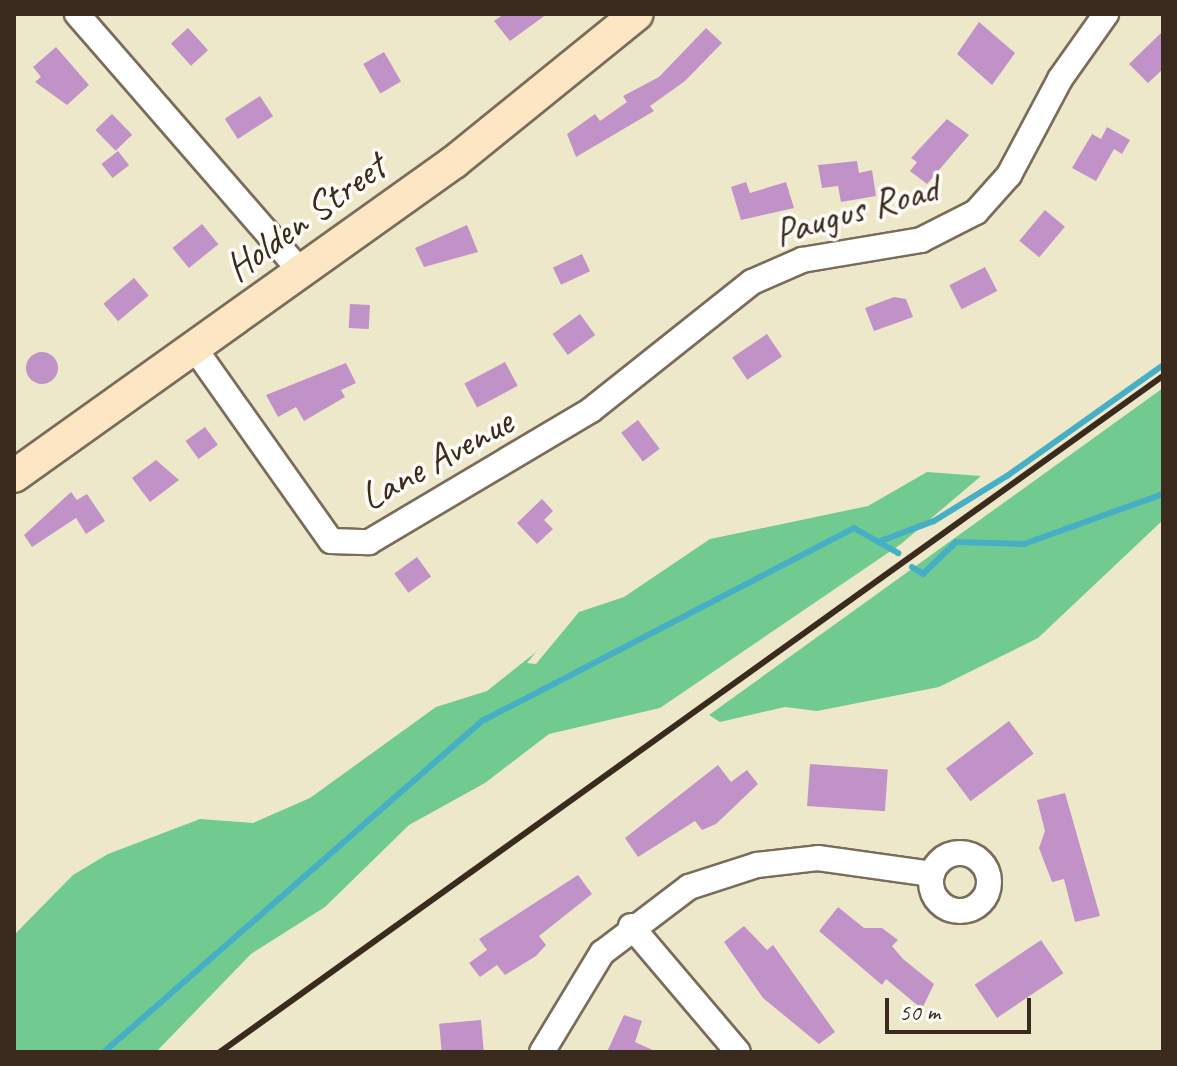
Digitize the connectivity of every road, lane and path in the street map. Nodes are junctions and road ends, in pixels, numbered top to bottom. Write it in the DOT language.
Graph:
graph roads {
  1 [pos="77,14"];
  2 [pos="637,14"];
  3 [pos="1106,14"];
  4 [pos="301,272"];
  5 [pos="681,338"];
  6 [pos="195,349"];
  7 [pos="14,476"];
  8 [pos="932,874"];
  9 [pos="631,926"];
  10 [pos="542,1052"];
  11 [pos="738,1052"];
  1 -- 4 [label="street"];
  2 -- 4 [label="main road, Holden Street"];
  3 -- 5 [label="street, Paugus Road"];
  4 -- 6 [label="main road, Holden Street"];
  5 -- 6 [label="street, Lane Avenue"];
  6 -- 7 [label="main road, Holden Street"];
  8 -- 9 [label="street"];
  9 -- 10 [label="street"];
  9 -- 11 [label="street"];
}
